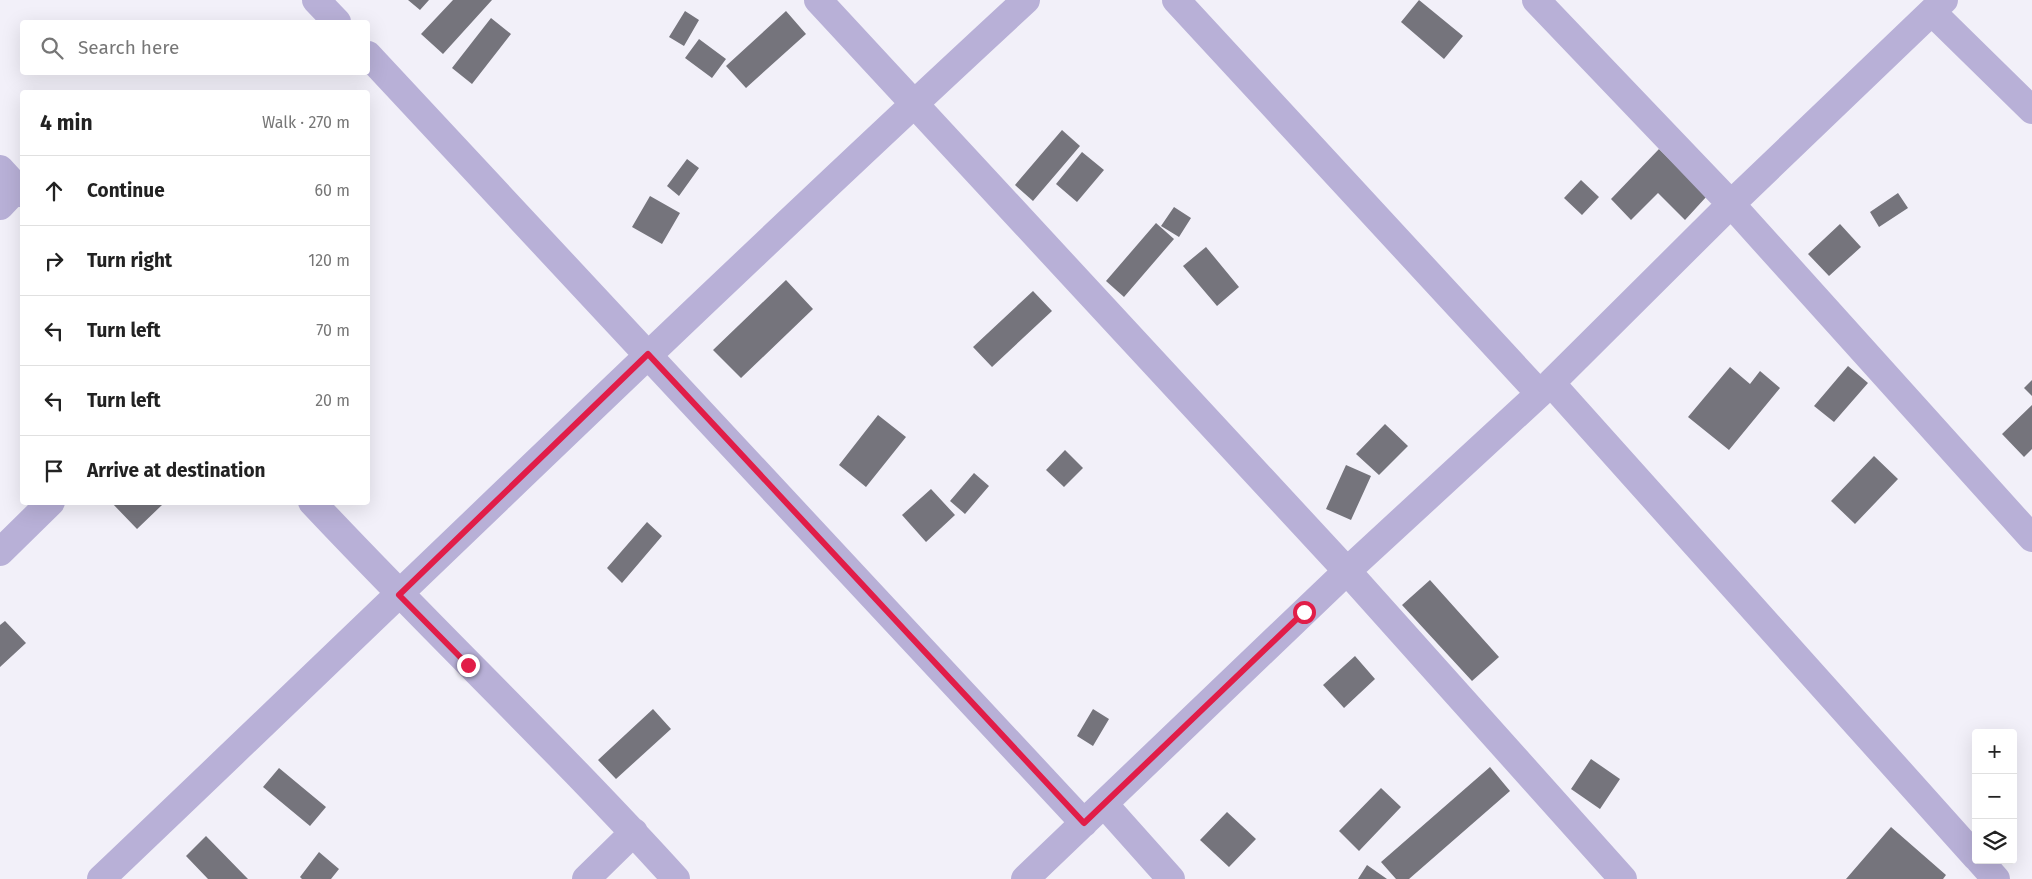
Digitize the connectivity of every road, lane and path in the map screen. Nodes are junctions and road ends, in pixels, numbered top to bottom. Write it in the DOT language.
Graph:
graph roads {
  1 [pos="316,0"];
  2 [pos="818,0"];
  3 [pos="1026,0"];
  4 [pos="1176,0"];
  5 [pos="1536,0"];
  6 [pos="1938,6"];
  7 [pos="335,20"];
  8 [pos="370,57"];
  9 [pos="915,102"];
  10 [pos="2032,110"];
  11 [pos="1731,204"];
  12 [pos="648,354"];
  13 [pos="1545,388"];
  14 [pos="48,505"];
  15 [pos="315,505"];
  16 [pos="2032,538"];
  17 [pos="0,552"];
  18 [pos="1347,571"];
  19 [pos="399,595"];
  20 [pos="1104,804"];
  21 [pos="1084,823"];
  22 [pos="634,832"];
  23 [pos="1972,853"];
  24 [pos="1983,864"];
  25 [pos="101,879"];
  26 [pos="586,879"];
  27 [pos="676,879"];
  28 [pos="1026,879"];
  29 [pos="1171,879"];
  30 [pos="1623,879"];
  31 [pos="1996,879"];
  1 -- 7 [label="street"];
  2 -- 9 [label="street"];
  3 -- 9 [label="street"];
  4 -- 13 [label="street"];
  5 -- 11 [label="street"];
  6 -- 10 [label="street"];
  6 -- 11 [label="street"];
  8 -- 12 [label="street"];
  9 -- 12 [label="street"];
  9 -- 18 [label="street"];
  11 -- 13 [label="street"];
  11 -- 16 [label="street"];
  12 -- 19 [label="street"];
  12 -- 21 [label="street"];
  13 -- 18 [label="street"];
  13 -- 23 [label="street"];
  14 -- 17 [label="street"];
  15 -- 19 [label="street"];
  18 -- 20 [label="street"];
  18 -- 30 [label="street"];
  19 -- 22 [label="street"];
  19 -- 25 [label="street"];
  20 -- 21 [label="street"];
  20 -- 29 [label="street"];
  21 -- 28 [label="street"];
  22 -- 26 [label="street"];
  22 -- 27 [label="street"];
  24 -- 31 [label="street"];
}
